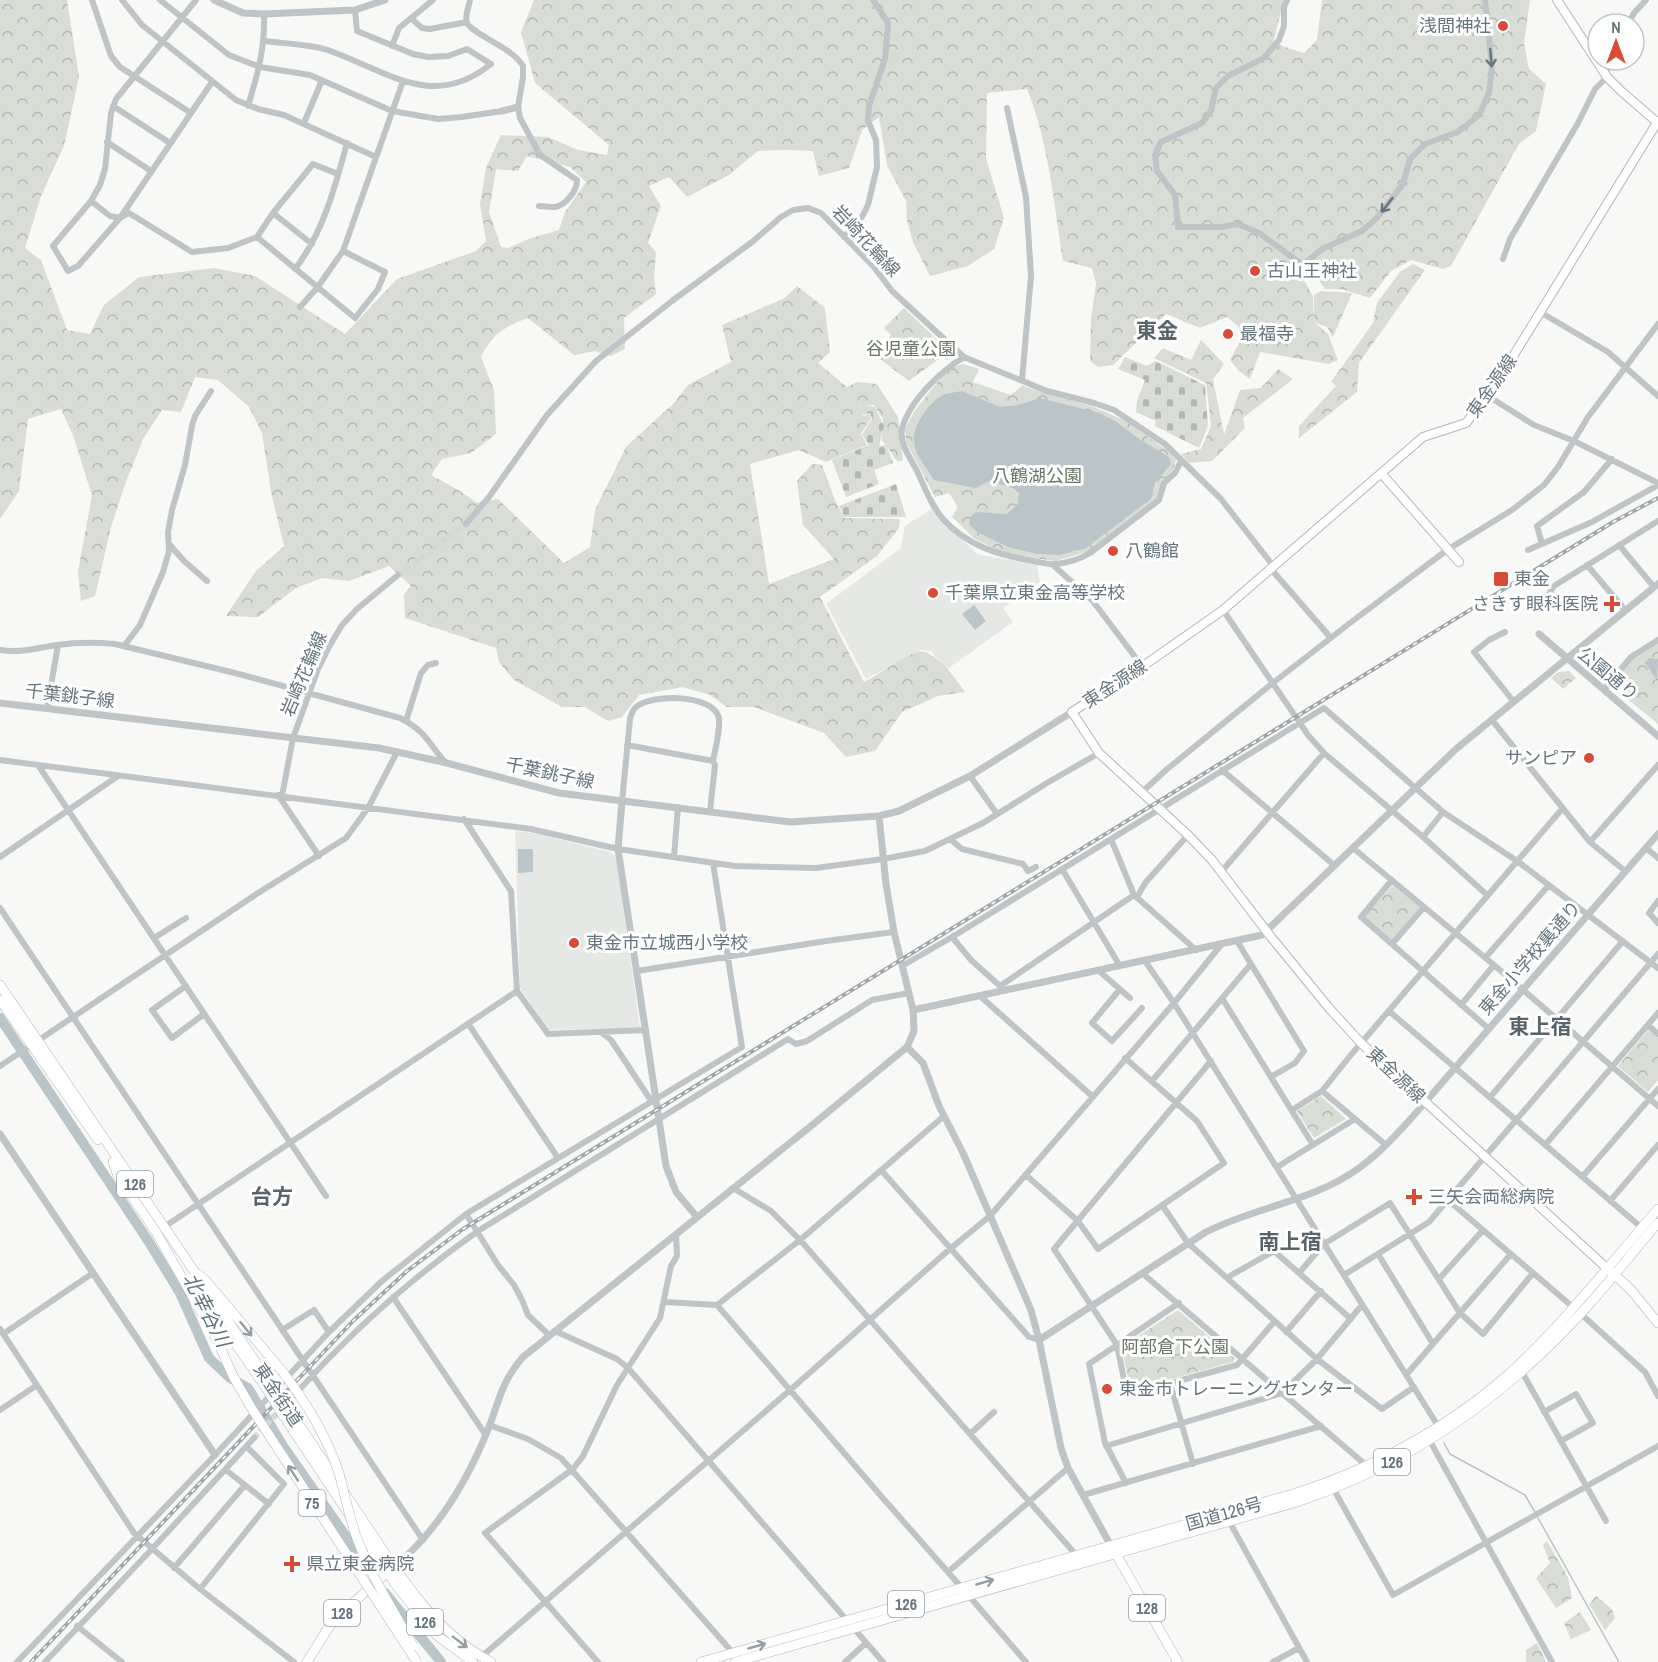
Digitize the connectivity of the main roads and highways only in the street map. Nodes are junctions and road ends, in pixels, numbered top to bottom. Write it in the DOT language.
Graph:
graph roads {
  1 [pos="1557,0"];
  2 [pos="1658,122"];
  3 [pos="1381,473"];
  4 [pos="1459,562"];
  5 [pos="0,985"];
  6 [pos="0,1000"];
  7 [pos="34,1044"];
  8 [pos="113,1162"];
  9 [pos="1658,1209"];
  10 [pos="1658,1223"];
  11 [pos="194,1270"];
  12 [pos="1611,1271"];
  13 [pos="1577,1311"];
  14 [pos="1658,1323"];
  15 [pos="268,1385"];
  16 [pos="1113,1550"];
  17 [pos="391,1570"];
  18 [pos="850,1624"];
  19 [pos="477,1659"];
  20 [pos="737,1659"];
  21 [pos="308,1662"];
  22 [pos="417,1662"];
  23 [pos="422,1662"];
  24 [pos="491,1662"];
  25 [pos="701,1662"];
  26 [pos="1178,1662"];
  1 -- 2 [label="main road"];
  2 -- 3 [label="main road, 東金源線"];
  3 -- 4 [label="main road"];
  3 -- 12 [label="main road, 東金源線"];
  5 -- 7 [label="main road, 東金街道 / 126"];
  6 -- 7 [label="main road, 東金街道 / 126"];
  7 -- 8 [label="main road, 東金街道 / 126"];
  7 -- 11 [label="main road, 東金街道 / 126"];
  8 -- 15 [label="main road, 東金街道 / 126"];
  22 -- 8 [label="main road, 75, one-way, bridge"];
  9 -- 12 [label="main road, 国道126号 / 126"];
  10 -- 12 [label="main road, 国道126号 / 126"];
  11 -- 15 [label="main road, 東金街道 / 126"];
  11 -- 23 [label="main road, 75, one-way, bridge"];
  12 -- 13 [label="main road, 国道126号 / 126"];
  12 -- 14 [label="main road"];
  13 -- 16 [label="main road, 国道126号 / 126"];
  13 -- 16 [label="main road, 国道126号 / 126"];
  15 -- 17 [label="main road, 東金街道 / 126, bridge"];
  16 -- 18 [label="main road, 国道126号 / 126"];
  18 -- 16 [label="main road, 国道126号 / 126, one-way"];
  16 -- 26 [label="main road, 128"];
  17 -- 19 [label="main road, 126"];
  17 -- 21 [label="main road, 128"];
  18 -- 20 [label="main road, 国道126号 / 126"];
  19 -- 24 [label="main road, 126"];
  20 -- 25 [label="main road, 国道126号 / 126"];
}
